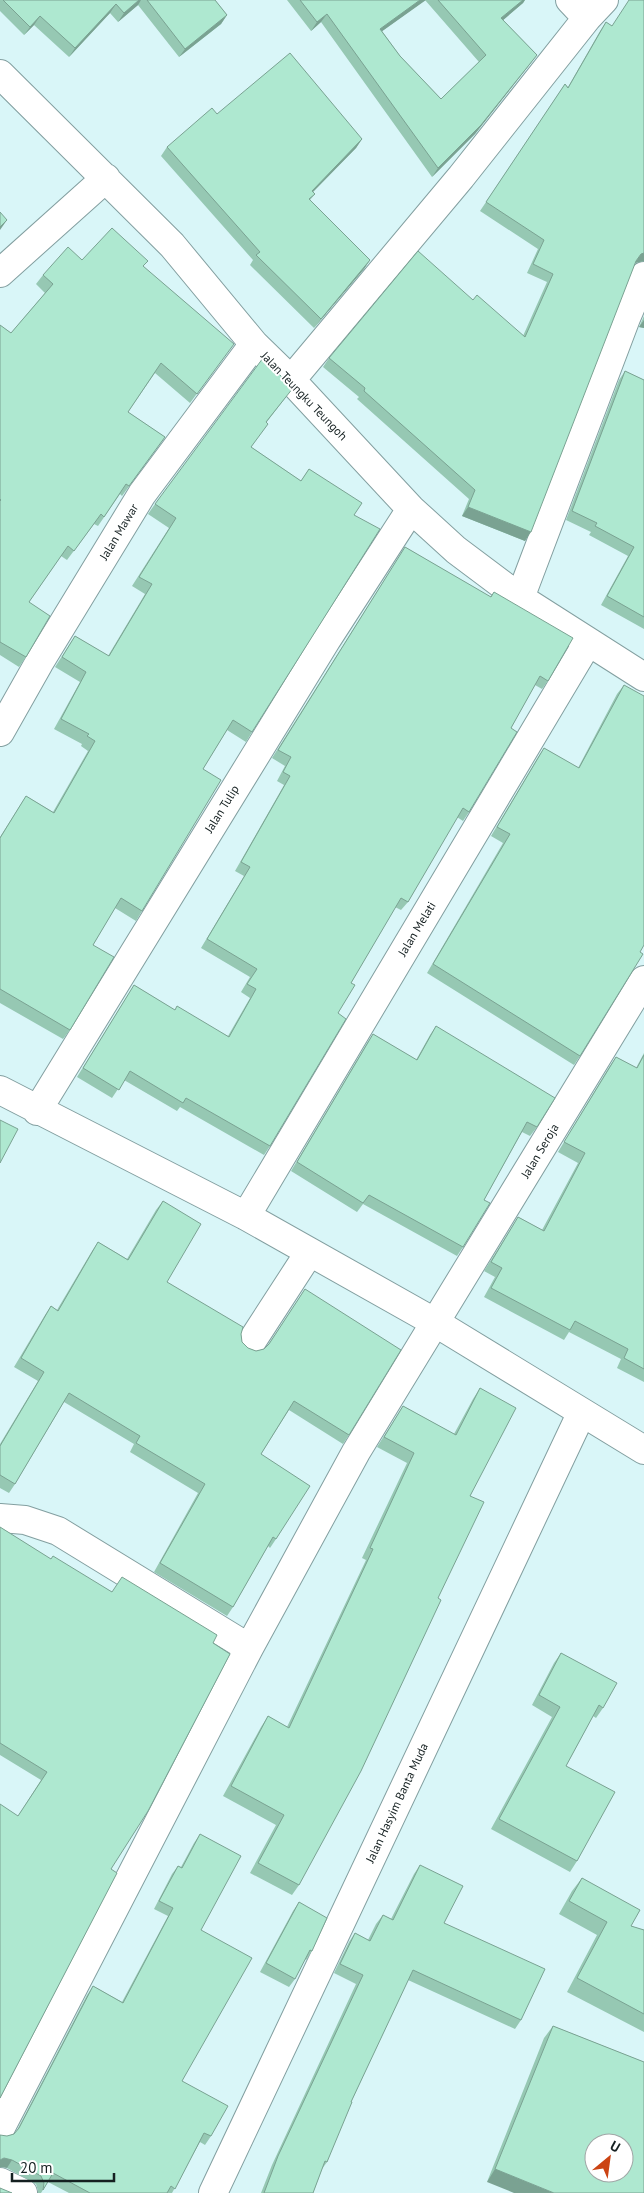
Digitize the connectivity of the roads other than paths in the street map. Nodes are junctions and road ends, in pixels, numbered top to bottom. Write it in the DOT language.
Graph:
graph roads {
  1 [pos="587,6"];
  2 [pos="0,74"];
  3 [pos="106,178"];
  4 [pos="0,273"];
  5 [pos="644,276"];
  6 [pos="254,344"];
  7 [pos="291,380"];
  8 [pos="411,509"];
  9 [pos="520,598"];
  10 [pos="588,642"];
  11 [pos="644,677"];
  12 [pos="0,732"];
  13 [pos="644,980"];
  14 [pos="0,1090"];
  15 [pos="36,1111"];
  16 [pos="246,1216"];
  17 [pos="309,1252"];
  18 [pos="436,1323"];
  19 [pos="250,1344"];
  20 [pos="580,1414"];
  21 [pos="642,1445"];
  22 [pos="0,1518"];
  23 [pos="249,1648"];
  24 [pos="0,2129"];
  25 [pos="0,2182"];
  26 [pos="23,2193"];
  27 [pos="213,2193"];
  1 -- 7 [label="street"];
  2 -- 3 [label="street, Jalan Teungku Teungoh"];
  3 -- 4 [label="street"];
  3 -- 6 [label="street, Jalan Teungku Teungoh"];
  5 -- 9 [label="street"];
  6 -- 7 [label="street, Jalan Teungku Teungoh"];
  6 -- 12 [label="street, Jalan Mawar"];
  7 -- 8 [label="street, Jalan Teungku Teungoh"];
  8 -- 9 [label="street, Jalan Teungku Teungoh"];
  8 -- 15 [label="street, Jalan Tulip"];
  9 -- 10 [label="street, Jalan Teungku Teungoh"];
  10 -- 11 [label="street, Jalan Teungku Teungoh"];
  10 -- 16 [label="street, Jalan Melati"];
  13 -- 18 [label="street, Jalan Seroja"];
  14 -- 15 [label="street"];
  15 -- 16 [label="street"];
  16 -- 17 [label="street"];
  17 -- 18 [label="street"];
  17 -- 19 [label="street"];
  18 -- 20 [label="street"];
  18 -- 23 [label="street, Jalan Seroja"];
  20 -- 21 [label="street"];
  20 -- 27 [label="street, Jalan Hasyim Banta Muda"];
  22 -- 23 [label="street"];
  23 -- 24 [label="street, Jalan Seroja"];
  25 -- 26 [label="street"];
}
